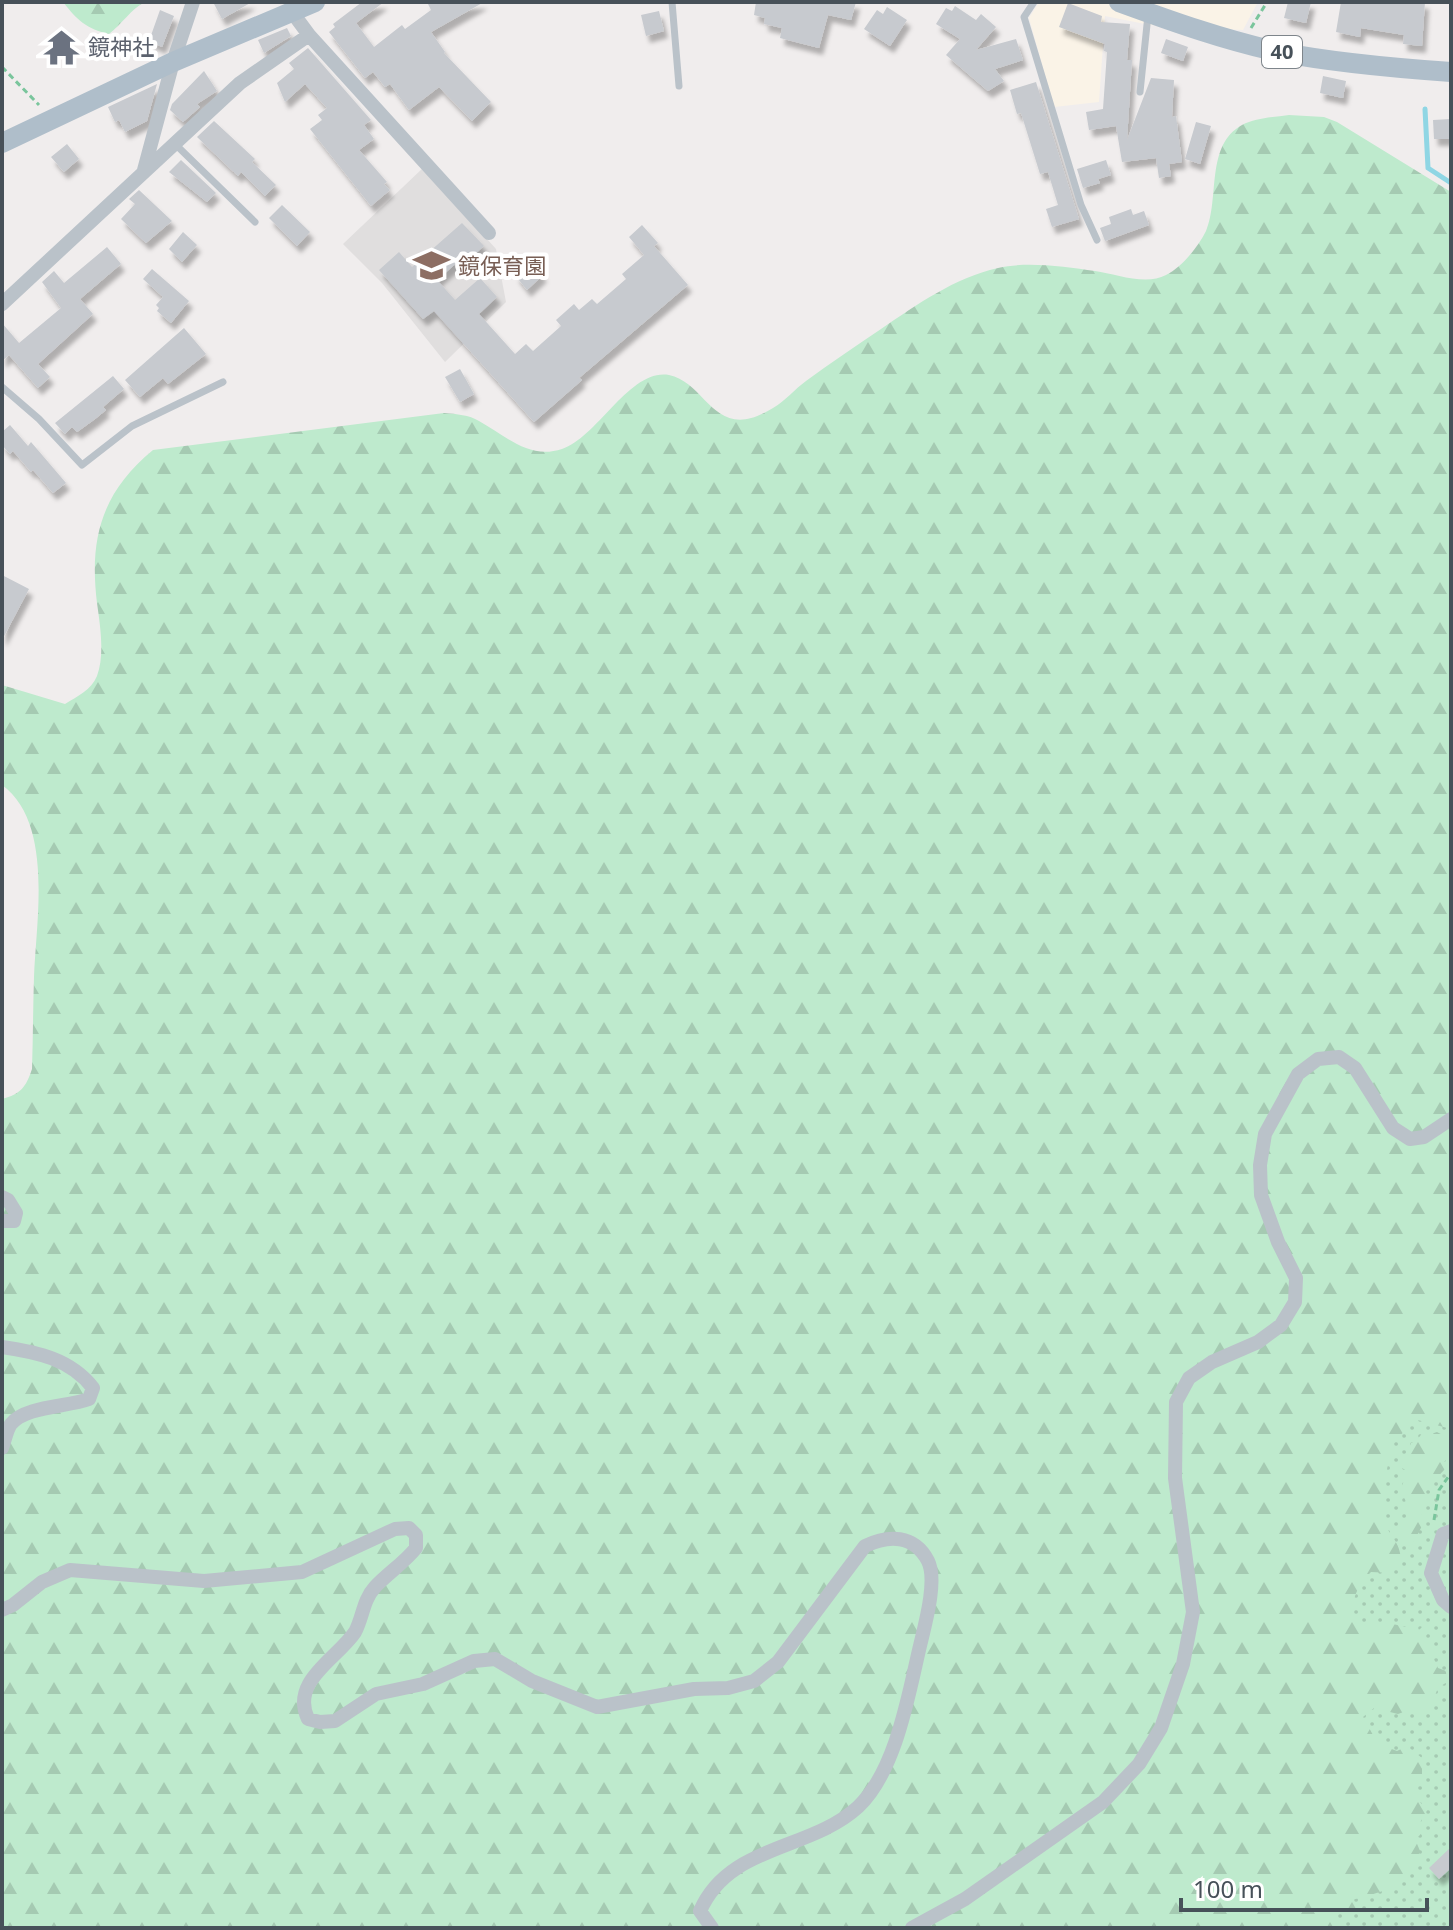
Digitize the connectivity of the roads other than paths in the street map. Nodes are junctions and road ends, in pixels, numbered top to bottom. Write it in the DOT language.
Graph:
graph roads {
  1 [pos="193,2"];
  2 [pos="315,2"];
  3 [pos="672,2"];
  4 [pos="1034,2"];
  5 [pos="1119,2"];
  6 [pos="292,12"];
  7 [pos="1148,12"];
  8 [pos="309,35"];
  9 [pos="173,62"];
  10 [pos="1451,72"];
  11 [pos="679,86"];
  12 [pos="1140,92"];
  13 [pos="2,143"];
  14 [pos="174,143"];
  15 [pos="144,170"];
  16 [pos="255,222"];
  17 [pos="489,233"];
  18 [pos="1097,240"];
  19 [pos="2,304"];
  20 [pos="223,382"];
  21 [pos="2,387"];
  22 [pos="1451,1119"];
  23 [pos="2,1197"];
  24 [pos="2,1221"];
  25 [pos="2,1347"];
  26 [pos="2,1448"];
  27 [pos="1451,1531"];
  28 [pos="1451,1607"];
  29 [pos="2,1610"];
  30 [pos="712,1928"];
  31 [pos="912,1928"];
  1 -- 9 [label="street"];
  2 -- 6 [label="main road"];
  3 -- 11 [label="lane"];
  4 -- 18 [label="lane"];
  5 -- 7 [label="main road, 40"];
  6 -- 8 [label="street"];
  6 -- 9 [label="main road"];
  7 -- 10 [label="main road, 40"];
  7 -- 12 [label="lane"];
  8 -- 14 [label="street"];
  8 -- 17 [label="street"];
  9 -- 13 [label="main road"];
  9 -- 15 [label="street"];
  14 -- 15 [label="street"];
  14 -- 16 [label="lane"];
  15 -- 19 [label="street"];
  20 -- 21 [label="lane"];
  22 -- 31 [label="street"];
  23 -- 24 [label="street"];
  25 -- 26 [label="street"];
  27 -- 28 [label="street"];
  29 -- 30 [label="street"];
}
